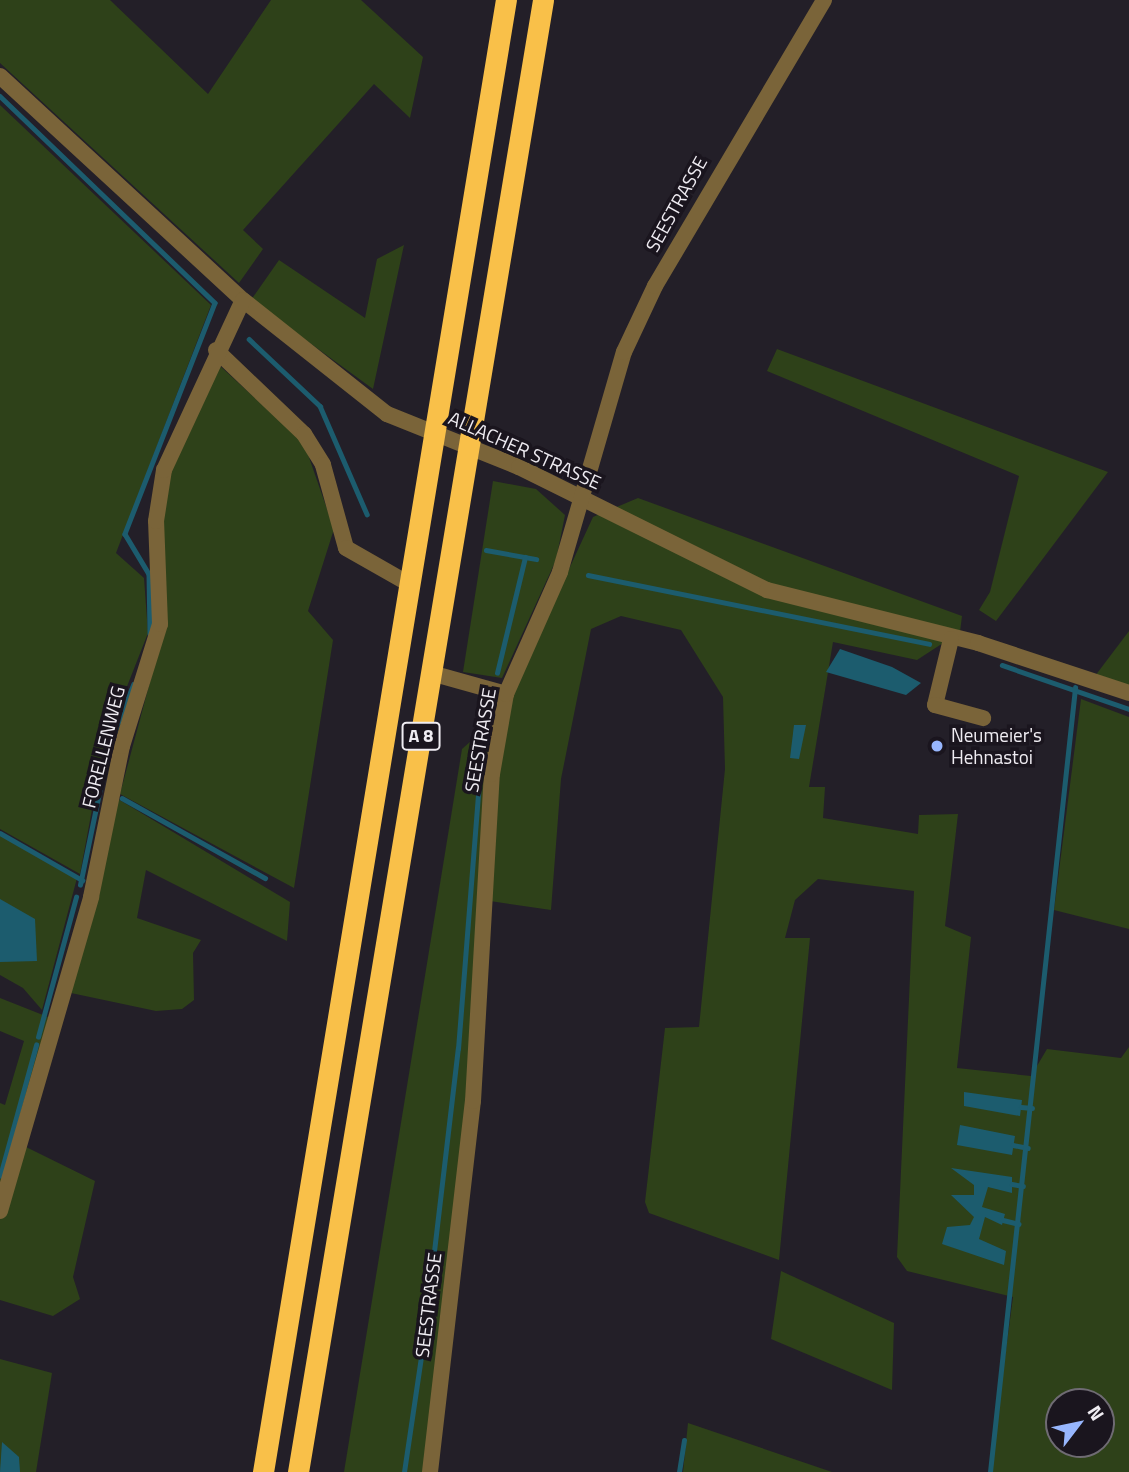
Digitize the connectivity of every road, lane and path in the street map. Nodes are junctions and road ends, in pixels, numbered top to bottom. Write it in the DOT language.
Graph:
graph roads {
  1 [pos="506,0"];
  2 [pos="543,0"];
  3 [pos="824,0"];
  4 [pos="0,76"];
  5 [pos="243,300"];
  6 [pos="216,350"];
  7 [pos="582,496"];
  8 [pos="409,584"];
  9 [pos="951,639"];
  10 [pos="431,674"];
  11 [pos="1129,693"];
  12 [pos="506,694"];
  13 [pos="983,718"];
  14 [pos="0,1211"];
  15 [pos="263,1472"];
  16 [pos="298,1472"];
  17 [pos="430,1472"];
  1 -- 8 [label="highway, A 8"];
  2 -- 10 [label="highway, A 8"];
  3 -- 7 [label="street, SEESTRASSE"];
  4 -- 5 [label="street, ALLACHER STRASSE"];
  5 -- 6 [label="street, FORELLENWEG"];
  5 -- 7 [label="street, ALLACHER STRASSE"];
  6 -- 8 [label="street"];
  6 -- 14 [label="street, FORELLENWEG"];
  7 -- 9 [label="street, ALLACHER STRASSE"];
  7 -- 12 [label="street, SEESTRASSE"];
  8 -- 15 [label="highway, A 8"];
  9 -- 11 [label="street, ALLACHER STRASSE"];
  9 -- 13 [label="street"];
  10 -- 12 [label="street"];
  10 -- 16 [label="highway, A 8"];
  12 -- 17 [label="street, SEESTRASSE"];
}
